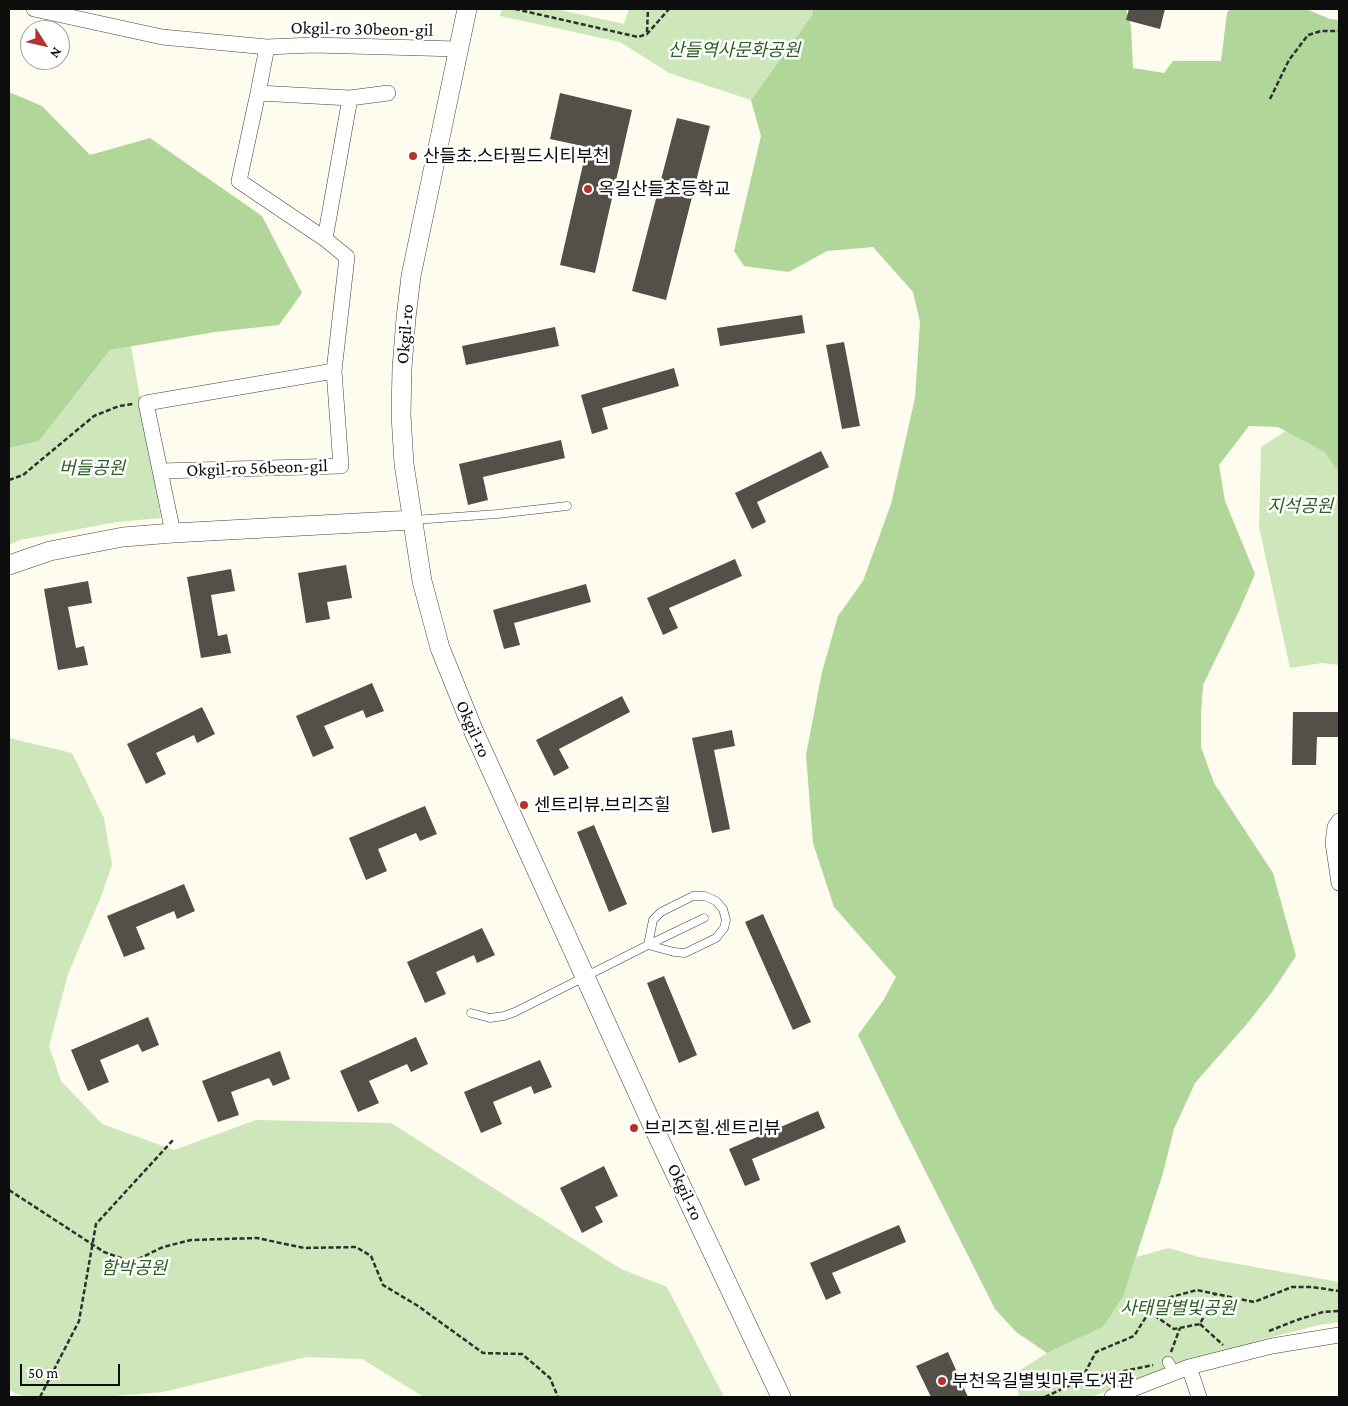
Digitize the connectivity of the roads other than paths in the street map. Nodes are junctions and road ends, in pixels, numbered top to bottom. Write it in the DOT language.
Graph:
graph roads {
  1 [pos="34,9"];
  2 [pos="468,9"];
  3 [pos="267,47"];
  4 [pos="458,49"];
  5 [pos="258,93"];
  6 [pos="388,93"];
  7 [pos="350,98"];
  8 [pos="325,240"];
  9 [pos="334,371"];
  10 [pos="160,471"];
  11 [pos="567,506"];
  12 [pos="412,520"];
  13 [pos="173,533"];
  14 [pos="9,565"];
  15 [pos="1339,821"];
  16 [pos="1339,883"];
  17 [pos="704,918"];
  18 [pos="648,944"];
  19 [pos="585,976"];
  20 [pos="471,1013"];
  21 [pos="1339,1335"];
  22 [pos="1189,1367"];
  23 [pos="781,1397"];
  24 [pos="1112,1397"];
  25 [pos="1199,1397"];
  1 -- 3 [label="street, Okgil-ro 30beon-gil"];
  2 -- 4 [label="street, Okgil-ro"];
  3 -- 4 [label="street, Okgil-ro 30beon-gil"];
  3 -- 5 [label="street, Okgil-ro 30beon-gil"];
  4 -- 12 [label="street, Okgil-ro"];
  5 -- 7 [label="street"];
  5 -- 8 [label="street, Okgil-ro 30beon-gil"];
  6 -- 7 [label="street"];
  7 -- 8 [label="street"];
  8 -- 9 [label="street"];
  9 -- 10 [label="street"];
  9 -- 10 [label="street, Okgil-ro 56beon-gil"];
  10 -- 13 [label="street, Okgil-ro 56beon-gil"];
  11 -- 12 [label="lane"];
  12 -- 13 [label="street"];
  12 -- 19 [label="street, Okgil-ro"];
  13 -- 14 [label="street"];
  15 -- 16 [label="street"];
  17 -- 18 [label="lane"];
  18 -- 18 [label="lane"];
  18 -- 19 [label="lane"];
  19 -- 20 [label="lane"];
  19 -- 23 [label="street, Okgil-ro"];
  21 -- 22 [label="street"];
  22 -- 24 [label="street"];
  22 -- 25 [label="street"];
}
